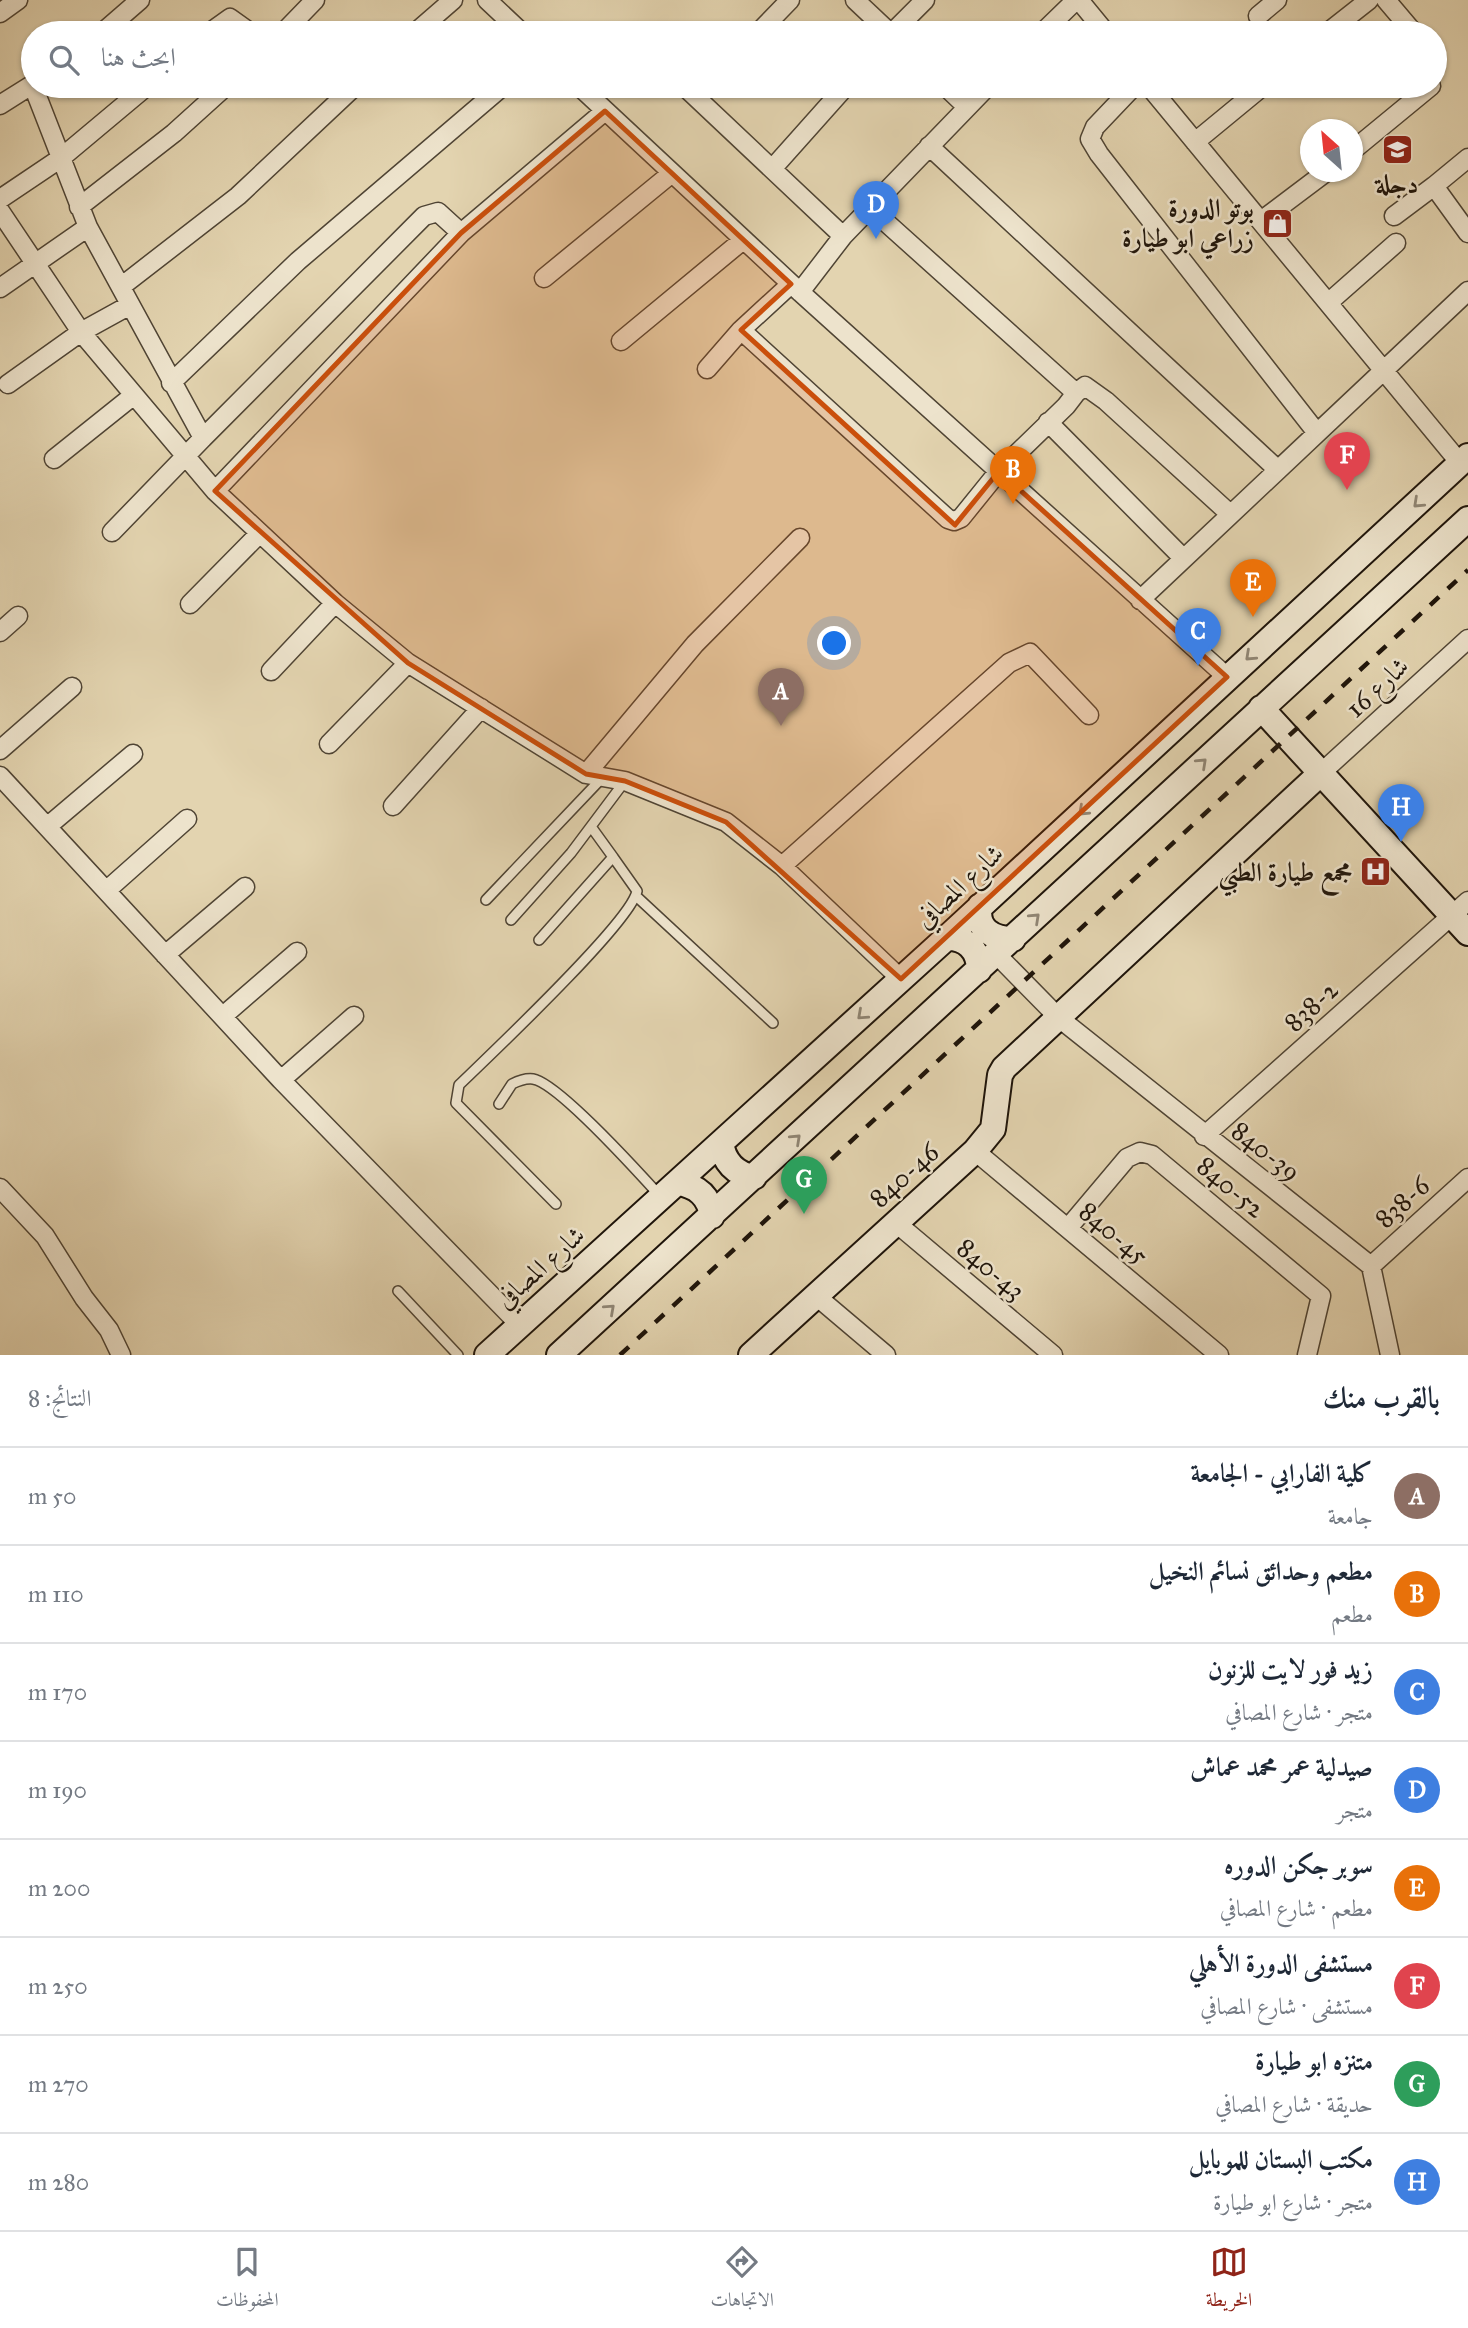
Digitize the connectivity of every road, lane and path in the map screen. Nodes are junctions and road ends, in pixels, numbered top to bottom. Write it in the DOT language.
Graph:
graph roads {
  1 [pos="18,0"];
  2 [pos="140,0"];
  3 [pos="315,0"];
  4 [pos="453,0"];
  5 [pos="487,0"];
  6 [pos="790,0"];
  7 [pos="855,0"];
  8 [pos="925,0"];
  9 [pos="1078,0"];
  10 [pos="1277,0"];
  11 [pos="1369,0"];
  12 [pos="1386,0"];
  13 [pos="0,13"];
  14 [pos="1258,16"];
  15 [pos="116,21"];
  16 [pos="295,21"];
  17 [pos="429,21"];
  18 [pos="509,21"];
  19 [pos="770,21"];
  20 [pos="878,21"];
  21 [pos="903,21"];
  22 [pos="1055,21"];
  23 [pos="1096,21"];
  24 [pos="1342,21"];
  25 [pos="1404,21"];
  26 [pos="21,91"];
  27 [pos="41,98"];
  28 [pos="133,98"];
  29 [pos="213,98"];
  30 [pos="342,98"];
  31 [pos="489,98"];
  32 [pos="593,98"];
  33 [pos="705,98"];
  34 [pos="835,98"];
  35 [pos="958,98"];
  36 [pos="976,98"];
  37 [pos="1123,98"];
  38 [pos="1159,98"];
  39 [pos="1248,98"];
  40 [pos="1417,98"];
  41 [pos="0,105"];
  42 [pos="967,107"];
  43 [pos="606,111"];
  44 [pos="1195,142"];
  45 [pos="1363,143"];
  46 [pos="929,146"];
  47 [pos="61,158"];
  48 [pos="1468,158"];
  49 [pos="772,169"];
  50 [pos="672,173"];
  51 [pos="1313,182"];
  52 [pos="1434,186"];
  53 [pos="0,200"];
  54 [pos="79,206"];
  55 [pos="870,208"];
  56 [pos="0,211"];
  57 [pos="1394,216"];
  58 [pos="1261,221"];
  59 [pos="88,227"];
  60 [pos="461,233"];
  61 [pos="1468,233"];
  62 [pos="843,236"];
  63 [pos="743,240"];
  64 [pos="1396,243"];
  65 [pos="35,263"];
  66 [pos="544,278"];
  67 [pos="122,286"];
  68 [pos="0,288"];
  69 [pos="795,288"];
  70 [pos="1468,291"];
  71 [pos="1328,303"];
  72 [pos="130,305"];
  73 [pos="741,330"];
  74 [pos="81,332"];
  75 [pos="621,341"];
  76 [pos="707,369"];
  77 [pos="1384,371"];
  78 [pos="171,383"];
  79 [pos="8,384"];
  80 [pos="1076,393"];
  81 [pos="134,395"];
  82 [pos="1048,422"];
  83 [pos="1317,433"];
  84 [pos="203,438"];
  85 [pos="186,457"];
  86 [pos="54,459"];
  87 [pos="1464,460"];
  88 [pos="1278,470"];
  89 [pos="999,471"];
  90 [pos="215,491"];
  91 [pos="1230,514"];
  92 [pos="1468,519"];
  93 [pos="112,532"];
  94 [pos="258,535"];
  95 [pos="800,538"];
  96 [pos="1184,558"];
  97 [pos="1140,600"];
  98 [pos="335,603"];
  99 [pos="190,604"];
  100 [pos="18,616"];
  101 [pos="0,632"];
  102 [pos="1468,639"];
  103 [pos="408,663"];
  104 [pos="271,671"];
  105 [pos="1227,677"];
  106 [pos="72,687"];
  107 [pos="481,708"];
  108 [pos="1261,708"];
  109 [pos="1089,715"];
  110 [pos="329,744"];
  111 [pos="0,750"];
  112 [pos="132,754"];
  113 [pos="1321,773"];
  114 [pos="0,776"];
  115 [pos="594,776"];
  116 [pos="625,781"];
  117 [pos="393,806"];
  118 [pos="187,818"];
  119 [pos="48,825"];
  120 [pos="592,828"];
  121 [pos="613,857"];
  122 [pos="782,866"];
  123 [pos="245,887"];
  124 [pos="107,890"];
  125 [pos="636,896"];
  126 [pos="485,900"];
  127 [pos="981,906"];
  128 [pos="1463,917"];
  129 [pos="511,920"];
  130 [pos="946,938"];
  131 [pos="540,940"];
  132 [pos="297,952"];
  133 [pos="996,954"];
  134 [pos="165,955"];
  135 [pos="901,979"];
  136 [pos="223,1016"];
  137 [pos="355,1016"];
  138 [pos="1059,1018"];
  139 [pos="773,1023"];
  140 [pos="281,1080"];
  141 [pos="499,1104"];
  142 [pos="1204,1136"];
  143 [pos="721,1143"];
  144 [pos="975,1151"];
  145 [pos="754,1177"];
  146 [pos="1468,1178"];
  147 [pos="0,1188"];
  148 [pos="670,1190"];
  149 [pos="556,1205"];
  150 [pos="712,1216"];
  151 [pos="895,1222"];
  152 [pos="1068,1228"];
  153 [pos="1370,1266"];
  154 [pos="398,1291"];
  155 [pos="815,1296"];
  156 [pos="520,1325"];
  157 [pos="1303,1354"];
  158 [pos="121,1355"];
  159 [pos="458,1355"];
  160 [pos="487,1355"];
  161 [pos="559,1355"];
  162 [pos="751,1355"];
  163 [pos="886,1355"];
  164 [pos="1053,1355"];
  165 [pos="1219,1355"];
  166 [pos="1390,1355"];
  1 -- 13 [label="street"];
  2 -- 15 [label="street"];
  3 -- 16 [label="street"];
  4 -- 17 [label="street"];
  5 -- 18 [label="street"];
  6 -- 19 [label="street"];
  7 -- 20 [label="street"];
  8 -- 21 [label="street"];
  9 -- 22 [label="street"];
  9 -- 23 [label="street"];
  10 -- 14 [label="street"];
  11 -- 24 [label="street"];
  12 -- 25 [label="street"];
  26 -- 41 [label="street"];
  27 -- 47 [label="street"];
  28 -- 47 [label="street"];
  29 -- 54 [label="street"];
  30 -- 67 [label="street"];
  31 -- 78 [label="street"];
  32 -- 43 [label="street"];
  33 -- 49 [label="street"];
  34 -- 49 [label="street"];
  35 -- 42 [label="street"];
  36 -- 42 [label="street"];
  37 -- 83 [label="street"];
  38 -- 44 [label="street"];
  39 -- 44 [label="street"];
  40 -- 45 [label="street"];
  42 -- 46 [label="street"];
  43 -- 50 [label="street"];
  43 -- 60 [label="street"];
  44 -- 58 [label="street"];
  46 -- 55 [label="street"];
  46 -- 88 [label="street"];
  47 -- 53 [label="street"];
  47 -- 54 [label="street"];
  48 -- 52 [label="street"];
  49 -- 62 [label="street"];
  50 -- 63 [label="street"];
  50 -- 66 [label="street"];
  51 -- 58 [label="street"];
  52 -- 57 [label="street"];
  52 -- 61 [label="street"];
  54 -- 59 [label="street"];
  55 -- 62 [label="street"];
  55 -- 80 [label="street"];
  56 -- 65 [label="street"];
  58 -- 71 [label="street"];
  59 -- 65 [label="street"];
  59 -- 67 [label="street"];
  60 -- 84 [label="street"];
  60 -- 90 [label="street"];
  62 -- 69 [label="street"];
  63 -- 69 [label="street"];
  63 -- 75 [label="street"];
  64 -- 71 [label="street"];
  65 -- 68 [label="street"];
  65 -- 74 [label="street"];
  67 -- 72 [label="street"];
  69 -- 73 [label="street"];
  69 -- 89 [label="street"];
  70 -- 77 [label="street"];
  71 -- 77 [label="street"];
  72 -- 74 [label="street"];
  72 -- 78 [label="street"];
  73 -- 76 [label="street"];
  73 -- 89 [label="street"];
  74 -- 79 [label="street"];
  74 -- 81 [label="street"];
  77 -- 83 [label="street"];
  77 -- 87 [label="street"];
  78 -- 84 [label="street"];
  80 -- 82 [label="street"];
  80 -- 91 [label="street"];
  81 -- 85 [label="street"];
  81 -- 86 [label="street"];
  82 -- 89 [label="street"];
  82 -- 96 [label="street"];
  83 -- 88 [label="street"];
  84 -- 85 [label="street"];
  85 -- 90 [label="street"];
  85 -- 93 [label="street"];
  87 -- 105 [label="main road, شارع المصافي, one-way"];
  88 -- 91 [label="street"];
  89 -- 97 [label="street"];
  90 -- 94 [label="street"];
  91 -- 96 [label="street"];
  92 -- 108 [label="main road"];
  94 -- 98 [label="street"];
  94 -- 99 [label="street"];
  95 -- 115 [label="street"];
  96 -- 97 [label="street"];
  97 -- 105 [label="street"];
  98 -- 103 [label="street"];
  98 -- 104 [label="street"];
  100 -- 101 [label="street"];
  102 -- 113 [label="street, شارع 16"];
  103 -- 107 [label="street"];
  103 -- 110 [label="street"];
  105 -- 127 [label="main road, شارع المصافي, one-way"];
  106 -- 111 [label="street"];
  107 -- 115 [label="street"];
  107 -- 117 [label="street"];
  108 -- 113 [label="main road"];
  133 -- 108 [label="main road, one-way"];
  109 -- 122 [label="street"];
  112 -- 119 [label="street"];
  113 -- 128 [label="main road"];
  113 -- 138 [label="main road, 840-46"];
  114 -- 119 [label="street"];
  115 -- 116 [label="street"];
  115 -- 126 [label="lane"];
  116 -- 120 [label="lane"];
  116 -- 122 [label="street"];
  118 -- 124 [label="street"];
  119 -- 124 [label="street"];
  120 -- 121 [label="lane"];
  120 -- 129 [label="lane"];
  121 -- 125 [label="lane"];
  121 -- 131 [label="lane"];
  122 -- 135 [label="street"];
  123 -- 134 [label="street"];
  124 -- 134 [label="street"];
  125 -- 139 [label="lane"];
  125 -- 149 [label="lane"];
  127 -- 130 [label="main road, شارع المصافي"];
  127 -- 133 [label="main road"];
  128 -- 142 [label="street, 838-2"];
  130 -- 133 [label="main road"];
  130 -- 135 [label="main road, شارع المصافي"];
  132 -- 136 [label="street"];
  133 -- 138 [label="street, 840-39"];
  145 -- 133 [label="main road, one-way"];
  134 -- 136 [label="street"];
  135 -- 143 [label="main road, شارع المصافي, one-way"];
  136 -- 140 [label="street"];
  137 -- 140 [label="street"];
  138 -- 142 [label="street, 840-39"];
  138 -- 144 [label="main road, 840-46"];
  140 -- 156 [label="street"];
  141 -- 148 [label="lane"];
  142 -- 153 [label="street, 840-39"];
  143 -- 145 [label="main road"];
  143 -- 148 [label="main road, شارع المصافي"];
  144 -- 151 [label="main road, 840-46"];
  144 -- 152 [label="street, 840-45"];
  145 -- 150 [label="main road"];
  146 -- 153 [label="street, 838-6"];
  147 -- 158 [label="street"];
  148 -- 150 [label="main road"];
  148 -- 156 [label="main road, شارع المصافي"];
  161 -- 150 [label="main road, one-way"];
  151 -- 155 [label="main road, 840-46"];
  151 -- 164 [label="street, 840-43"];
  152 -- 157 [label="street, 840-52"];
  152 -- 165 [label="street, 840-45"];
  153 -- 166 [label="street"];
  154 -- 159 [label="lane"];
  155 -- 162 [label="main road, 840-46"];
  155 -- 163 [label="street"];
  156 -- 160 [label="main road, شارع المصافي"];
}
